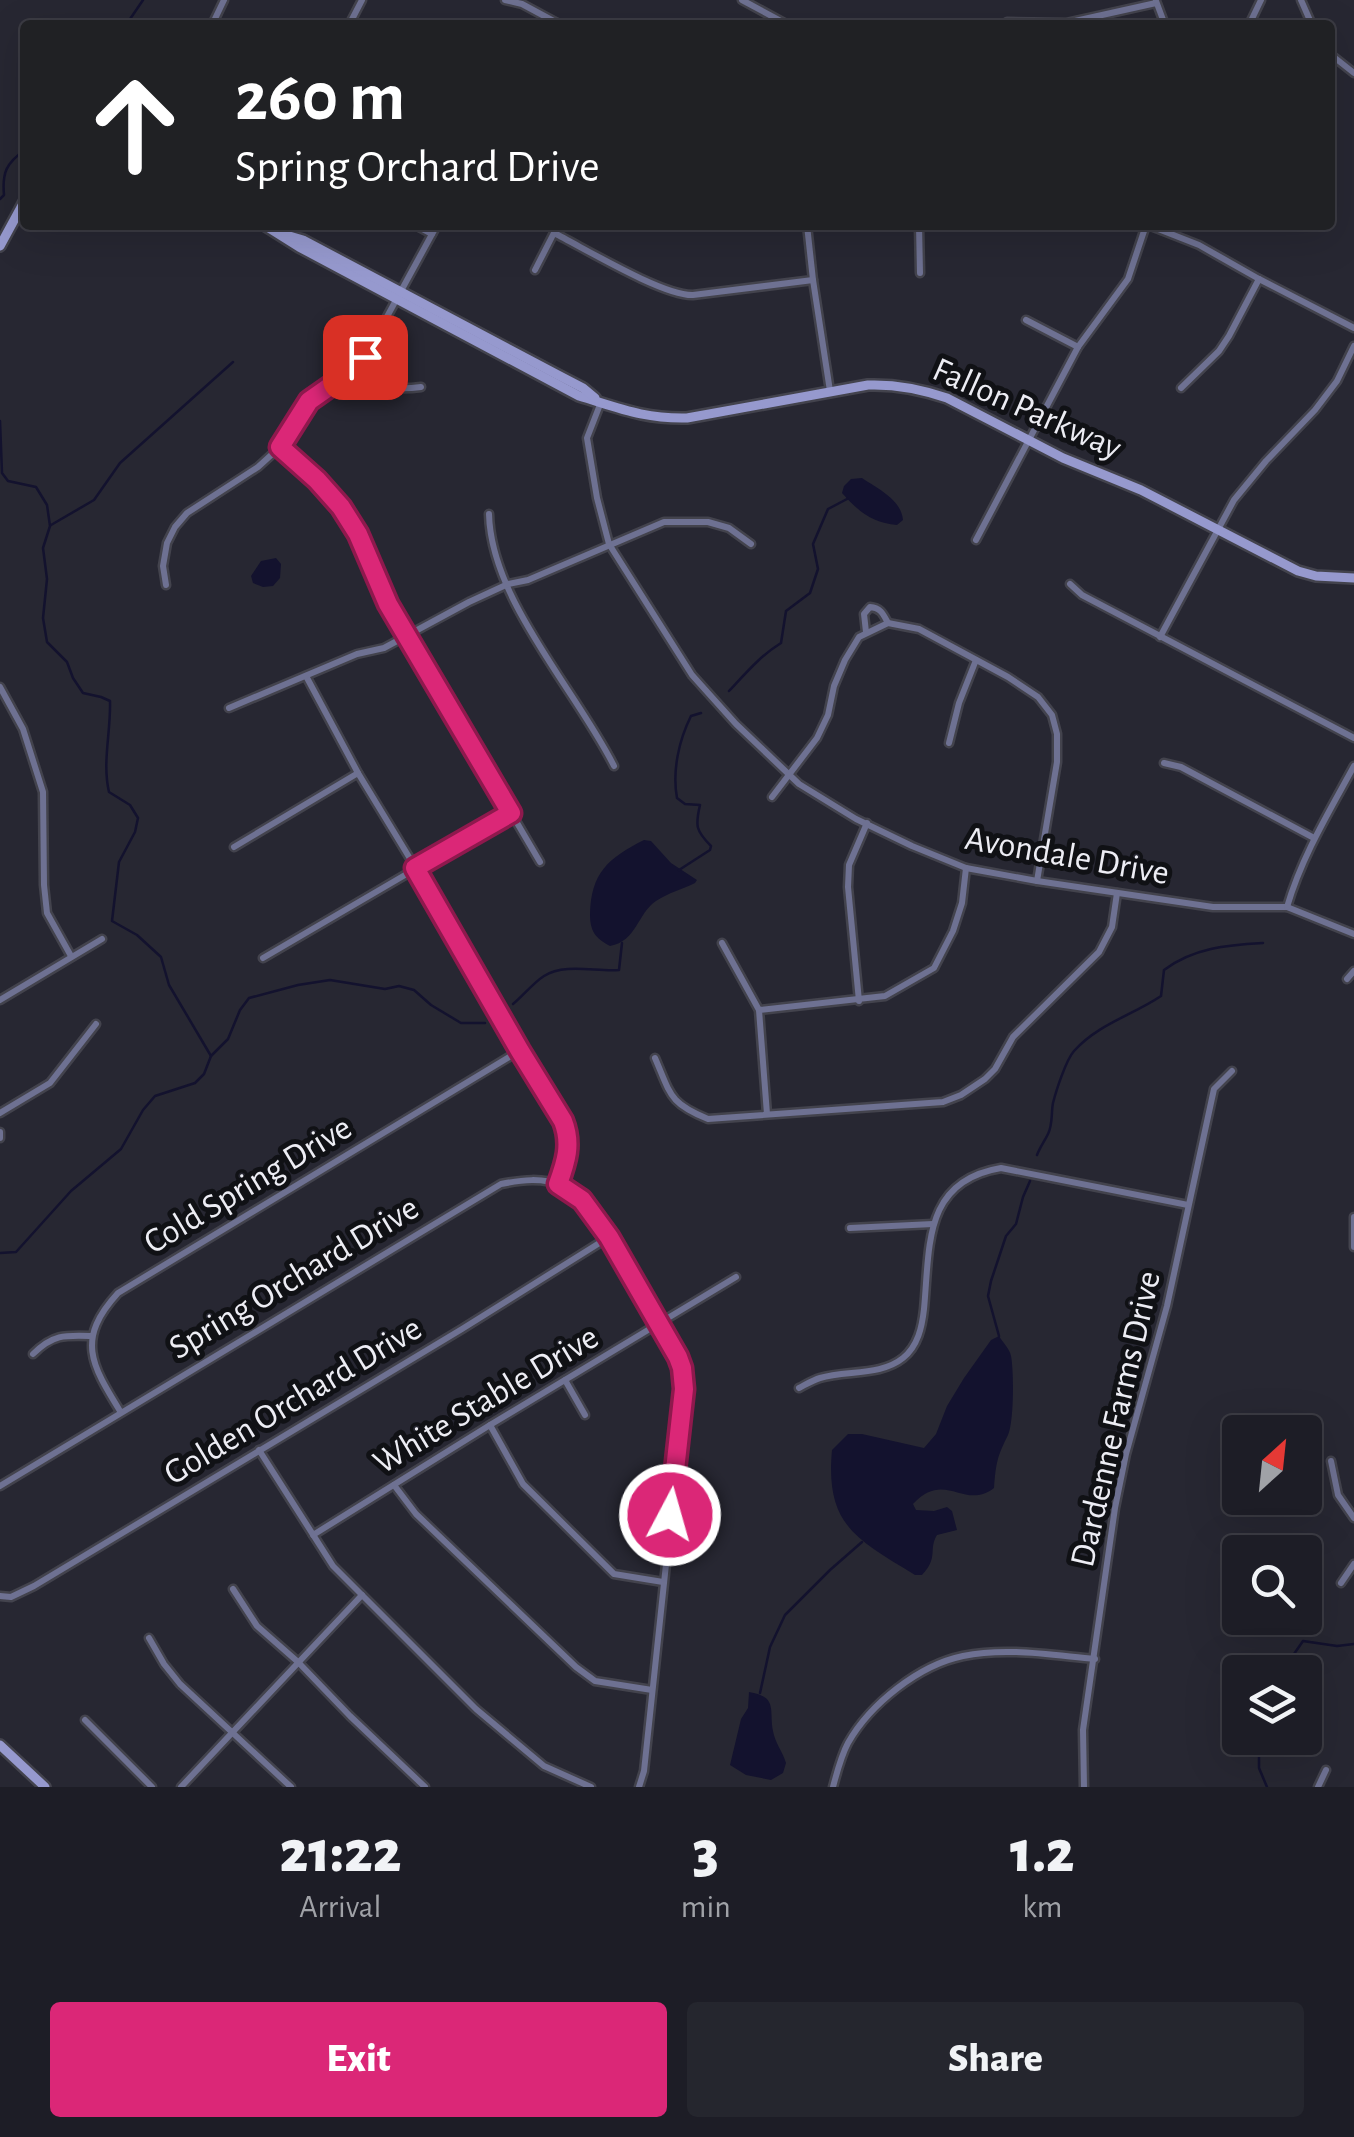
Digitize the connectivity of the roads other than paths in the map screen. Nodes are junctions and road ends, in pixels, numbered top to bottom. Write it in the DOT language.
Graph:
graph roads {
  1 [pos="504,0"];
  2 [pos="742,0"];
  3 [pos="1156,1"];
  4 [pos="543,20"];
  5 [pos="779,20"];
  6 [pos="1078,20"];
  7 [pos="20,209"];
  8 [pos="273,230"];
  9 [pos="424,230"];
  10 [pos="434,230"];
  11 [pos="555,230"];
  12 [pos="558,230"];
  13 [pos="808,230"];
  14 [pos="919,230"];
  15 [pos="1145,230"];
  16 [pos="1161,230"];
  17 [pos="432,234"];
  18 [pos="0,246"];
  19 [pos="535,270"];
  20 [pos="920,273"];
  21 [pos="1258,279"];
  22 [pos="813,280"];
  23 [pos="399,296"];
  24 [pos="1026,320"];
  25 [pos="1354,328"];
  26 [pos="330,343"];
  27 [pos="1354,346"];
  28 [pos="1078,348"];
  29 [pos="356,368"];
  30 [pos="421,387"];
  31 [pos="1181,388"];
  32 [pos="830,390"];
  33 [pos="601,402"];
  34 [pos="1029,440"];
  35 [pos="280,447"];
  36 [pos="489,514"];
  37 [pos="1217,530"];
  38 [pos="976,540"];
  39 [pos="609,544"];
  40 [pos="751,544"];
  41 [pos="1354,578"];
  42 [pos="166,584"];
  43 [pos="508,584"];
  44 [pos="1070,584"];
  45 [pos="888,623"];
  46 [pos="866,632"];
  47 [pos="408,637"];
  48 [pos="1160,637"];
  49 [pos="976,660"];
  50 [pos="306,676"];
  51 [pos="0,687"];
  52 [pos="230,708"];
  53 [pos="1354,738"];
  54 [pos="949,743"];
  55 [pos="1164,763"];
  56 [pos="614,766"];
  57 [pos="1354,766"];
  58 [pos="358,773"];
  59 [pos="787,775"];
  60 [pos="772,797"];
  61 [pos="511,813"];
  62 [pos="867,823"];
  63 [pos="1314,838"];
  64 [pos="234,846"];
  65 [pos="540,862"];
  66 [pos="415,868"];
  67 [pos="966,868"];
  68 [pos="1037,881"];
  69 [pos="1117,892"];
  70 [pos="1287,907"];
  71 [pos="1354,934"];
  72 [pos="102,939"];
  73 [pos="722,943"];
  74 [pos="70,956"];
  75 [pos="262,958"];
  76 [pos="1354,971"];
  77 [pos="1347,980"];
  78 [pos="0,1000"];
  79 [pos="859,1000"];
  80 [pos="759,1010"];
  81 [pos="96,1024"];
  82 [pos="520,1051"];
  83 [pos="655,1058"];
  84 [pos="1232,1072"];
  85 [pos="973,1088"];
  86 [pos="980,1100"];
  87 [pos="0,1113"];
  88 [pos="767,1114"];
  89 [pos="558,1184"];
  90 [pos="1188,1205"];
  91 [pos="1354,1218"];
  92 [pos="933,1224"];
  93 [pos="850,1228"];
  94 [pos="609,1237"];
  95 [pos="1354,1247"];
  96 [pos="736,1277"];
  97 [pos="659,1324"];
  98 [pos="92,1336"];
  99 [pos="33,1354"];
  100 [pos="565,1380"];
  101 [pos="798,1388"];
  102 [pos="120,1412"];
  103 [pos="584,1415"];
  104 [pos="490,1425"];
  105 [pos="260,1450"];
  106 [pos="1331,1461"];
  107 [pos="394,1485"];
  108 [pos="0,1486"];
  109 [pos="1354,1518"];
  110 [pos="313,1535"];
  111 [pos="1354,1564"];
  112 [pos="663,1582"];
  113 [pos="1342,1583"];
  114 [pos="233,1589"];
  115 [pos="362,1595"];
  116 [pos="0,1596"];
  117 [pos="149,1638"];
  118 [pos="1094,1659"];
  119 [pos="298,1662"];
  120 [pos="652,1690"];
  121 [pos="85,1720"];
  122 [pos="233,1731"];
  123 [pos="0,1745"];
  124 [pos="1326,1770"];
  125 [pos="46,1787"];
  126 [pos="152,1787"];
  127 [pos="181,1787"];
  128 [pos="291,1787"];
  129 [pos="426,1787"];
  130 [pos="591,1787"];
  131 [pos="640,1787"];
  132 [pos="833,1787"];
  133 [pos="1084,1787"];
  134 [pos="1318,1787"];
  1 -- 4 [label="street"];
  2 -- 5 [label="street"];
  3 -- 6 [label="street"];
  7 -- 18 [label="street"];
  8 -- 23 [label="street, Fallon Parkway"];
  9 -- 17 [label="street"];
  10 -- 17 [label="street"];
  11 -- 19 [label="street"];
  12 -- 22 [label="street"];
  13 -- 22 [label="street"];
  14 -- 20 [label="street"];
  15 -- 28 [label="street"];
  16 -- 21 [label="street"];
  17 -- 23 [label="street"];
  21 -- 25 [label="street"];
  21 -- 31 [label="street"];
  22 -- 32 [label="street"];
  23 -- 29 [label="street"];
  23 -- 33 [label="street, Fallon Parkway"];
  24 -- 28 [label="street"];
  26 -- 29 [label="street"];
  27 -- 37 [label="street"];
  28 -- 34 [label="street"];
  29 -- 30 [label="street"];
  29 -- 35 [label="street"];
  32 -- 33 [label="street, Fallon Parkway"];
  32 -- 34 [label="street, Fallon Parkway"];
  33 -- 39 [label="street, Avondale Drive"];
  34 -- 37 [label="street, Fallon Parkway"];
  34 -- 38 [label="street"];
  35 -- 42 [label="street"];
  35 -- 47 [label="street"];
  36 -- 43 [label="street"];
  37 -- 41 [label="street, Fallon Parkway"];
  37 -- 48 [label="street"];
  39 -- 40 [label="street"];
  39 -- 43 [label="street"];
  39 -- 59 [label="street, Avondale Drive"];
  43 -- 47 [label="street"];
  43 -- 56 [label="street"];
  44 -- 48 [label="street"];
  45 -- 46 [label="street"];
  45 -- 46 [label="street"];
  45 -- 49 [label="street"];
  46 -- 59 [label="street"];
  47 -- 50 [label="street"];
  47 -- 61 [label="street"];
  48 -- 53 [label="street"];
  49 -- 54 [label="street"];
  49 -- 68 [label="street"];
  50 -- 52 [label="street"];
  50 -- 58 [label="street"];
  51 -- 74 [label="street"];
  55 -- 63 [label="street"];
  57 -- 63 [label="street"];
  58 -- 64 [label="street"];
  58 -- 66 [label="street"];
  59 -- 60 [label="street"];
  59 -- 62 [label="street, Avondale Drive"];
  61 -- 65 [label="street"];
  61 -- 66 [label="street"];
  62 -- 67 [label="street, Avondale Drive"];
  62 -- 79 [label="street"];
  63 -- 70 [label="street"];
  66 -- 75 [label="street"];
  66 -- 82 [label="street"];
  67 -- 68 [label="street, Avondale Drive"];
  67 -- 79 [label="street"];
  68 -- 69 [label="street, Avondale Drive"];
  69 -- 70 [label="street, Avondale Drive"];
  69 -- 85 [label="street"];
  70 -- 71 [label="street, Avondale Drive"];
  72 -- 74 [label="street"];
  73 -- 80 [label="street"];
  74 -- 78 [label="street"];
  76 -- 77 [label="street"];
  79 -- 80 [label="street"];
  80 -- 88 [label="street"];
  81 -- 87 [label="street"];
  82 -- 89 [label="street"];
  82 -- 98 [label="street, Cold Spring Drive"];
  83 -- 88 [label="street"];
  84 -- 90 [label="street, Dardenne Farms Drive"];
  85 -- 86 [label="street"];
  85 -- 88 [label="street"];
  89 -- 94 [label="street"];
  89 -- 102 [label="street, Spring Orchard Drive"];
  90 -- 92 [label="street"];
  90 -- 118 [label="street, Dardenne Farms Drive"];
  91 -- 95 [label="street"];
  92 -- 93 [label="street"];
  92 -- 101 [label="street"];
  94 -- 97 [label="street"];
  94 -- 105 [label="street, Golden Orchard Drive"];
  96 -- 97 [label="street, White Stable Drive"];
  97 -- 100 [label="street, White Stable Drive"];
  97 -- 112 [label="street"];
  98 -- 99 [label="street"];
  98 -- 102 [label="street"];
  100 -- 103 [label="street"];
  100 -- 104 [label="street, White Stable Drive"];
  102 -- 108 [label="street, Spring Orchard Drive"];
  104 -- 107 [label="street, White Stable Drive"];
  104 -- 112 [label="street"];
  105 -- 110 [label="street"];
  105 -- 116 [label="street, Golden Orchard Drive"];
  106 -- 109 [label="street"];
  107 -- 110 [label="street, White Stable Drive"];
  107 -- 120 [label="street"];
  110 -- 115 [label="street"];
  111 -- 113 [label="street"];
  112 -- 120 [label="street"];
  114 -- 119 [label="street"];
  115 -- 119 [label="street"];
  115 -- 130 [label="street"];
  117 -- 122 [label="street"];
  118 -- 132 [label="street"];
  118 -- 133 [label="street, Dardenne Farms Drive"];
  119 -- 122 [label="street"];
  119 -- 129 [label="street"];
  120 -- 131 [label="street"];
  121 -- 126 [label="street"];
  122 -- 127 [label="street"];
  122 -- 128 [label="street"];
  123 -- 125 [label="street"];
  124 -- 134 [label="street"];
}
